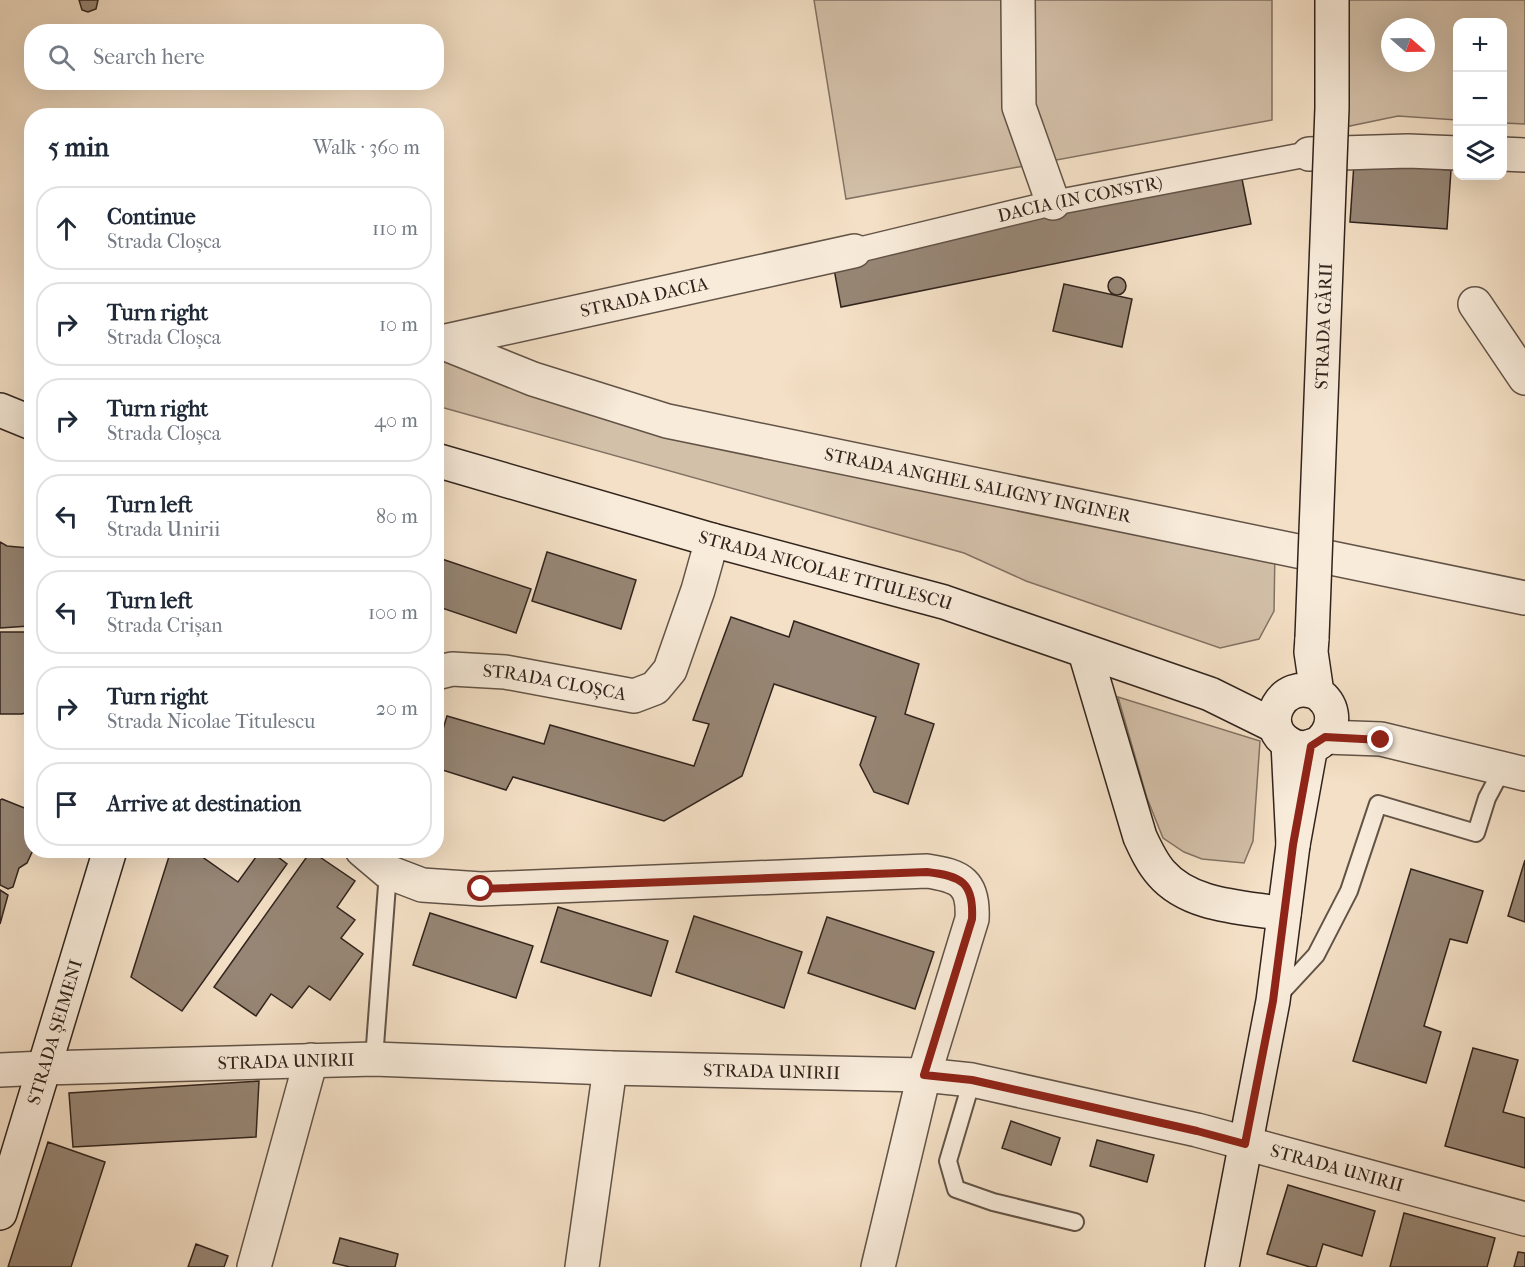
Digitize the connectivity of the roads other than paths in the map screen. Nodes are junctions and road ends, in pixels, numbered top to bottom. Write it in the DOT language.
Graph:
graph roads {
  1 [pos="1018,0"];
  2 [pos="1332,0"];
  3 [pos="1453,153"];
  4 [pos="1309,154"];
  5 [pos="1507,154"];
  6 [pos="1525,155"];
  7 [pos="1053,203"];
  8 [pos="854,251"];
  9 [pos="1475,304"];
  10 [pos="444,342"];
  11 [pos="444,345"];
  12 [pos="1525,378"];
  13 [pos="24,400"];
  14 [pos="0,405"];
  15 [pos="0,410"];
  16 [pos="24,420"];
  17 [pos="444,462"];
  18 [pos="712,540"];
  19 [pos="1525,598"];
  20 [pos="1085,652"];
  21 [pos="444,671"];
  22 [pos="1303,719"];
  23 [pos="1514,771"];
  24 [pos="108,858"];
  25 [pos="371,858"];
  26 [pos="388,872"];
  27 [pos="1284,914"];
  28 [pos="1273,1001"];
  29 [pos="374,1059"];
  30 [pos="310,1060"];
  31 [pos="44,1068"];
  32 [pos="610,1068"];
  33 [pos="0,1070"];
  34 [pos="924,1075"];
  35 [pos="972,1080"];
  36 [pos="1245,1144"];
  37 [pos="3,1194"];
  38 [pos="1525,1219"];
  39 [pos="1075,1222"];
  40 [pos="254,1267"];
  41 [pos="582,1267"];
  42 [pos="878,1267"];
  43 [pos="1222,1267"];
  1 -- 7 [label="street"];
  2 -- 22 [label="street, STRADA GĂRII, bridge"];
  3 -- 4 [label="street"];
  4 -- 7 [label="street, DACIA (IN CONSTR)"];
  5 -- 6 [label="street"];
  7 -- 8 [label="street, DACIA (IN CONSTR)"];
  8 -- 10 [label="street, STRADA DACIA"];
  9 -- 12 [label="street"];
  11 -- 19 [label="street, STRADA ANGHEL SALIGNY INGINER"];
  13 -- 14 [label="street"];
  15 -- 16 [label="street"];
  17 -- 18 [label="street, STRADA NICOLAE TITULESCU"];
  18 -- 20 [label="street, STRADA NICOLAE TITULESCU"];
  18 -- 21 [label="street, STRADA CLOȘCA"];
  20 -- 22 [label="street, STRADA NICOLAE TITULESCU"];
  20 -- 27 [label="street"];
  22 -- 23 [label="street, STRADA NICOLAE TITULESCU"];
  22 -- 27 [label="street, STRADA GĂRII"];
  23 -- 28 [label="lane"];
  24 -- 31 [label="street, STRADA ȘEIMENI"];
  25 -- 26 [label="street"];
  26 -- 29 [label="lane"];
  26 -- 34 [label="street"];
  27 -- 28 [label="street, STRADA GĂRII"];
  28 -- 36 [label="street, STRADA GĂRII"];
  29 -- 30 [label="street, STRADA UNIRII"];
  29 -- 32 [label="street, STRADA UNIRII"];
  30 -- 31 [label="street, STRADA UNIRII"];
  30 -- 40 [label="street"];
  31 -- 33 [label="street, STRADA UNIRII"];
  31 -- 37 [label="street, STRADA ȘEIMENI"];
  32 -- 34 [label="street, STRADA UNIRII"];
  32 -- 41 [label="street"];
  34 -- 35 [label="street, STRADA UNIRII"];
  34 -- 42 [label="street"];
  35 -- 36 [label="street, STRADA UNIRII"];
  35 -- 39 [label="lane"];
  36 -- 38 [label="street, STRADA UNIRII"];
  36 -- 43 [label="street, STRADA GĂRII"];
}
